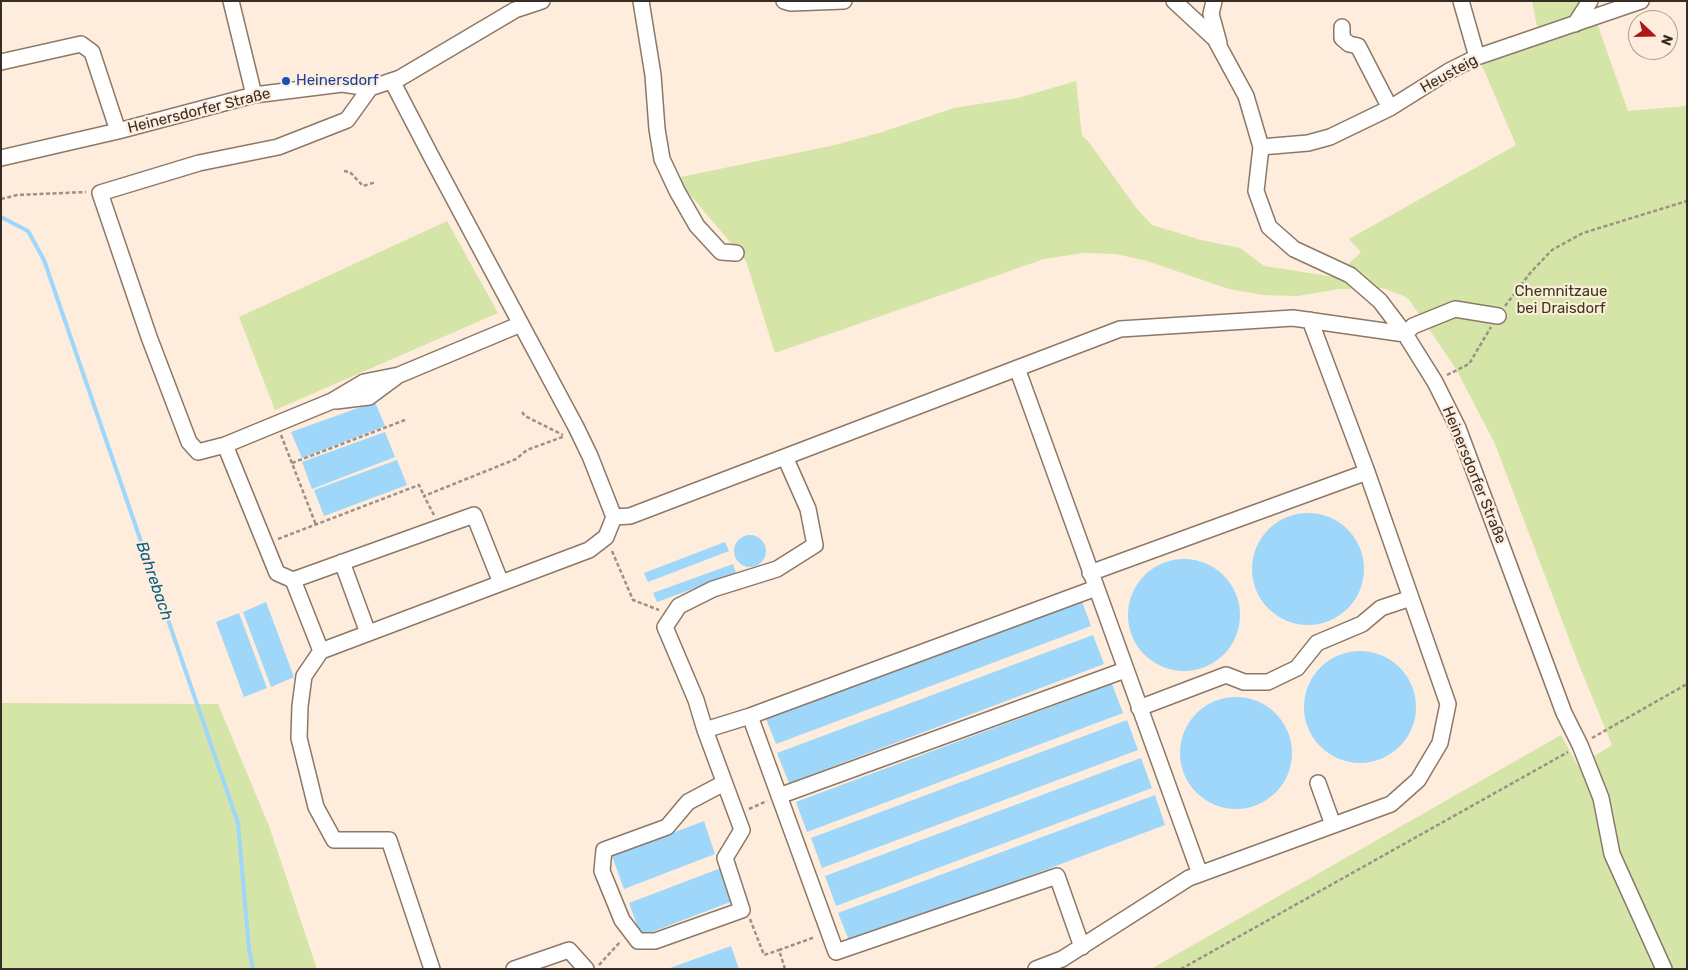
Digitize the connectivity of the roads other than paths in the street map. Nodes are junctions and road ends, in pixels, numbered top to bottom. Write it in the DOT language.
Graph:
graph roads {
  1 [pos="231,1"];
  2 [pos="542,1"];
  3 [pos="641,1"];
  4 [pos="784,1"];
  5 [pos="844,1"];
  6 [pos="1174,1"];
  7 [pos="1214,1"];
  8 [pos="1461,1"];
  9 [pos="1590,1"];
  10 [pos="1641,1"];
  11 [pos="1615,5"];
  12 [pos="514,6"];
  13 [pos="1575,24"];
  14 [pos="1342,27"];
  15 [pos="1218,42"];
  16 [pos="1477,57"];
  17 [pos="1,62"];
  18 [pos="392,81"];
  19 [pos="370,88"];
  20 [pos="254,95"];
  21 [pos="1390,108"];
  22 [pos="118,131"];
  23 [pos="1261,147"];
  24 [pos="1,158"];
  25 [pos="736,253"];
  26 [pos="1498,316"];
  27 [pos="1310,320"];
  28 [pos="521,324"];
  29 [pos="1404,334"];
  30 [pos="1017,368"];
  31 [pos="225,445"];
  32 [pos="785,457"];
  33 [pos="1367,472"];
  34 [pos="614,517"];
  35 [pos="342,562"];
  36 [pos="1090,573"];
  37 [pos="293,580"];
  38 [pos="501,583"];
  39 [pos="1096,588"];
  40 [pos="1411,598"];
  41 [pos="368,633"];
  42 [pos="321,651"];
  43 [pos="1125,670"];
  44 [pos="1139,708"];
  45 [pos="750,716"];
  46 [pos="705,730"];
  47 [pos="724,783"];
  48 [pos="1318,783"];
  49 [pos="780,796"];
  50 [pos="1333,826"];
  51 [pos="1200,874"];
  52 [pos="1082,946"];
  53 [pos="432,969"];
  54 [pos="514,969"];
  55 [pos="586,969"];
  56 [pos="1036,969"];
  57 [pos="1664,969"];
  1 -- 20 [label="street"];
  2 -- 12 [label="street, Heinersdorfer Straße"];
  3 -- 25 [label="street"];
  4 -- 5 [label="street"];
  6 -- 15 [label="street, Heinersdorfer Straße"];
  7 -- 15 [label="street"];
  8 -- 16 [label="street"];
  9 -- 13 [label="street"];
  10 -- 11 [label="street, Heusteig"];
  11 -- 13 [label="street, Heusteig"];
  12 -- 18 [label="street, Heinersdorfer Straße"];
  13 -- 16 [label="street, Heusteig"];
  14 -- 21 [label="street"];
  15 -- 23 [label="street, Heinersdorfer Straße"];
  16 -- 21 [label="street, Heusteig"];
  17 -- 22 [label="street, Heinersdorfer Straße"];
  18 -- 19 [label="street, Heinersdorfer Straße"];
  18 -- 28 [label="street"];
  19 -- 20 [label="street, Heinersdorfer Straße"];
  19 -- 31 [label="street"];
  20 -- 22 [label="street, Heinersdorfer Straße"];
  21 -- 23 [label="street, Heusteig"];
  22 -- 24 [label="street, Heinersdorfer Straße"];
  23 -- 29 [label="street, Heinersdorfer Straße"];
  26 -- 29 [label="street"];
  27 -- 29 [label="street"];
  27 -- 30 [label="street"];
  27 -- 33 [label="street"];
  28 -- 31 [label="street"];
  28 -- 34 [label="street"];
  29 -- 57 [label="street, Heinersdorfer Straße"];
  30 -- 32 [label="street"];
  30 -- 36 [label="street"];
  31 -- 37 [label="street"];
  32 -- 34 [label="street"];
  32 -- 46 [label="street"];
  33 -- 36 [label="street"];
  33 -- 40 [label="street"];
  34 -- 38 [label="street"];
  35 -- 37 [label="street"];
  35 -- 38 [label="street"];
  35 -- 41 [label="street"];
  36 -- 39 [label="street"];
  37 -- 42 [label="street"];
  38 -- 41 [label="street"];
  39 -- 43 [label="street"];
  39 -- 45 [label="street"];
  40 -- 44 [label="street"];
  40 -- 50 [label="street"];
  41 -- 42 [label="street"];
  42 -- 53 [label="street"];
  43 -- 44 [label="street"];
  43 -- 49 [label="street"];
  44 -- 51 [label="street"];
  45 -- 46 [label="street"];
  45 -- 49 [label="street"];
  46 -- 47 [label="street"];
  47 -- 47 [label="street"];
  48 -- 50 [label="street"];
  49 -- 52 [label="street"];
  50 -- 51 [label="street"];
  51 -- 52 [label="street"];
  52 -- 56 [label="street"];
  54 -- 55 [label="street"];
}
